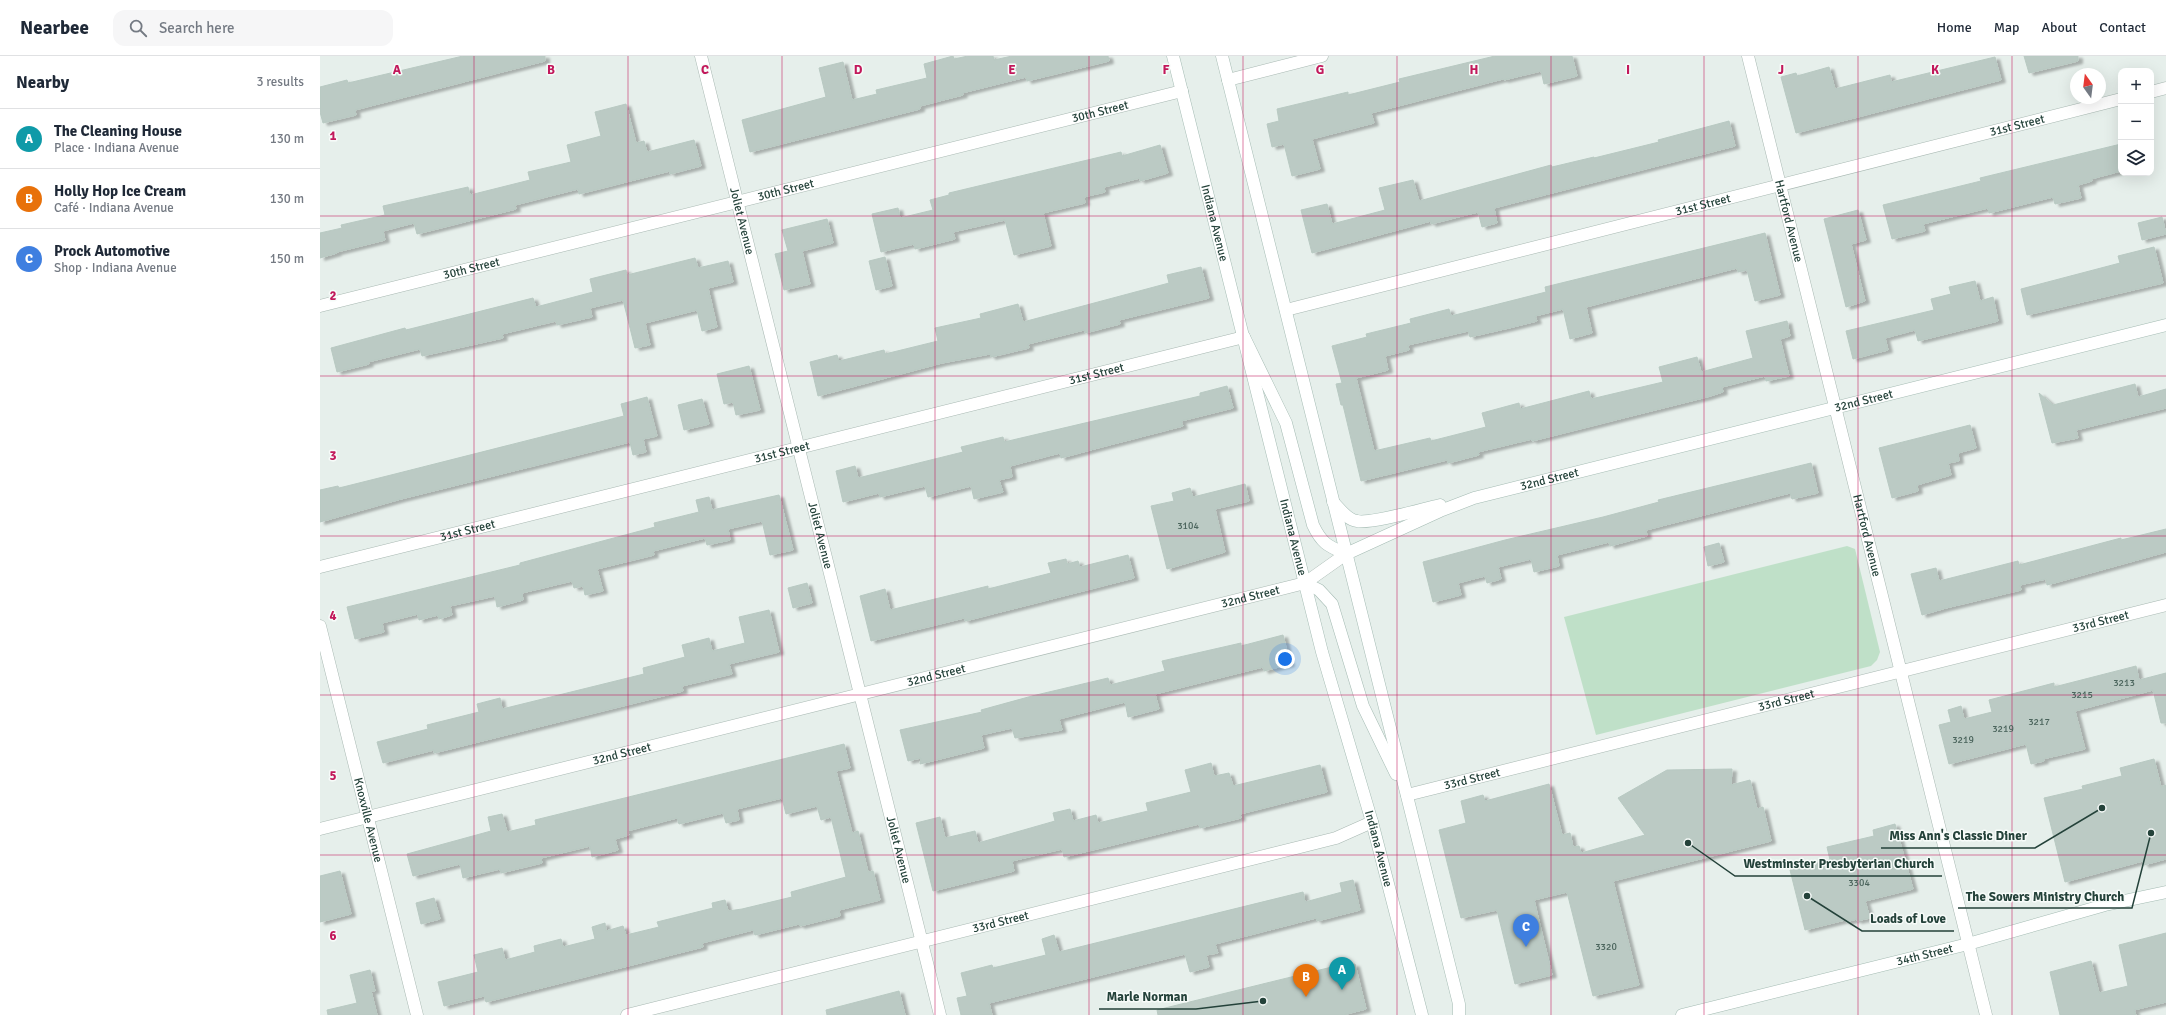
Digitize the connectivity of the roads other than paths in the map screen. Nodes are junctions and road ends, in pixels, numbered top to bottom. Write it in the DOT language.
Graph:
graph roads {
  1 [pos="701,56"];
  2 [pos="1173,56"];
  3 [pos="1222,56"];
  4 [pos="1322,56"];
  5 [pos="1748,56"];
  6 [pos="1228,80"];
  7 [pos="2166,88"];
  8 [pos="1182,91"];
  9 [pos="2154,91"];
  10 [pos="2118,100"];
  11 [pos="1780,184"];
  12 [pos="737,202"];
  13 [pos="320,306"];
  14 [pos="1286,310"];
  15 [pos="2166,325"];
  16 [pos="1244,336"];
  17 [pos="1835,408"];
  18 [pos="798,448"];
  19 [pos="1474,498"];
  20 [pos="1333,502"];
  21 [pos="1346,554"];
  22 [pos="320,567"];
  23 [pos="1305,583"];
  24 [pos="2166,606"];
  25 [pos="320,626"];
  26 [pos="1900,672"];
  27 [pos="860,694"];
  28 [pos="1407,795"];
  29 [pos="367,817"];
  30 [pos="1372,822"];
  31 [pos="320,829"];
  32 [pos="2166,892"];
  33 [pos="922,941"];
  34 [pos="1968,944"];
  35 [pos="417,1015"];
  36 [pos="627,1015"];
  37 [pos="940,1015"];
  38 [pos="1422,1015"];
  39 [pos="1458,1015"];
  40 [pos="1682,1015"];
  41 [pos="1986,1015"];
  1 -- 12 [label="street, Joliet Avenue"];
  2 -- 8 [label="street, Indiana Avenue"];
  3 -- 6 [label="street"];
  4 -- 6 [label="street"];
  5 -- 11 [label="street, Hartford Avenue"];
  6 -- 14 [label="street"];
  7 -- 9 [label="street"];
  8 -- 12 [label="street, 30th Street"];
  8 -- 16 [label="street, Indiana Avenue"];
  10 -- 11 [label="street, 31st Street"];
  11 -- 14 [label="street, 31st Street"];
  11 -- 17 [label="street, Hartford Avenue"];
  12 -- 13 [label="street, 30th Street"];
  12 -- 18 [label="street, Joliet Avenue"];
  14 -- 20 [label="street"];
  15 -- 17 [label="street, 32nd Street"];
  16 -- 18 [label="street, 31st Street"];
  16 -- 21 [label="street"];
  16 -- 23 [label="street, Indiana Avenue"];
  17 -- 19 [label="street, 32nd Street"];
  17 -- 26 [label="street, Hartford Avenue"];
  18 -- 22 [label="street, 31st Street"];
  18 -- 27 [label="street, Joliet Avenue"];
  19 -- 20 [label="street"];
  19 -- 21 [label="street, 32nd Street"];
  20 -- 21 [label="street"];
  21 -- 23 [label="street, 32nd Street"];
  21 -- 28 [label="street"];
  23 -- 27 [label="street, 32nd Street"];
  23 -- 28 [label="street"];
  23 -- 30 [label="street, Indiana Avenue"];
  24 -- 26 [label="street, 33rd Street"];
  25 -- 29 [label="street, Knoxville Avenue"];
  26 -- 28 [label="street, 33rd Street"];
  26 -- 34 [label="street, Hartford Avenue"];
  27 -- 29 [label="street, 32nd Street"];
  27 -- 33 [label="street, Joliet Avenue"];
  28 -- 39 [label="street"];
  29 -- 31 [label="street, 32nd Street"];
  29 -- 35 [label="street, Knoxville Avenue"];
  30 -- 33 [label="street, 33rd Street"];
  30 -- 38 [label="street, Indiana Avenue"];
  32 -- 34 [label="street, 34th Street"];
  33 -- 36 [label="street, 33rd Street"];
  33 -- 37 [label="street, Joliet Avenue"];
  34 -- 40 [label="street, 34th Street"];
  34 -- 41 [label="street, Hartford Avenue"];
}
